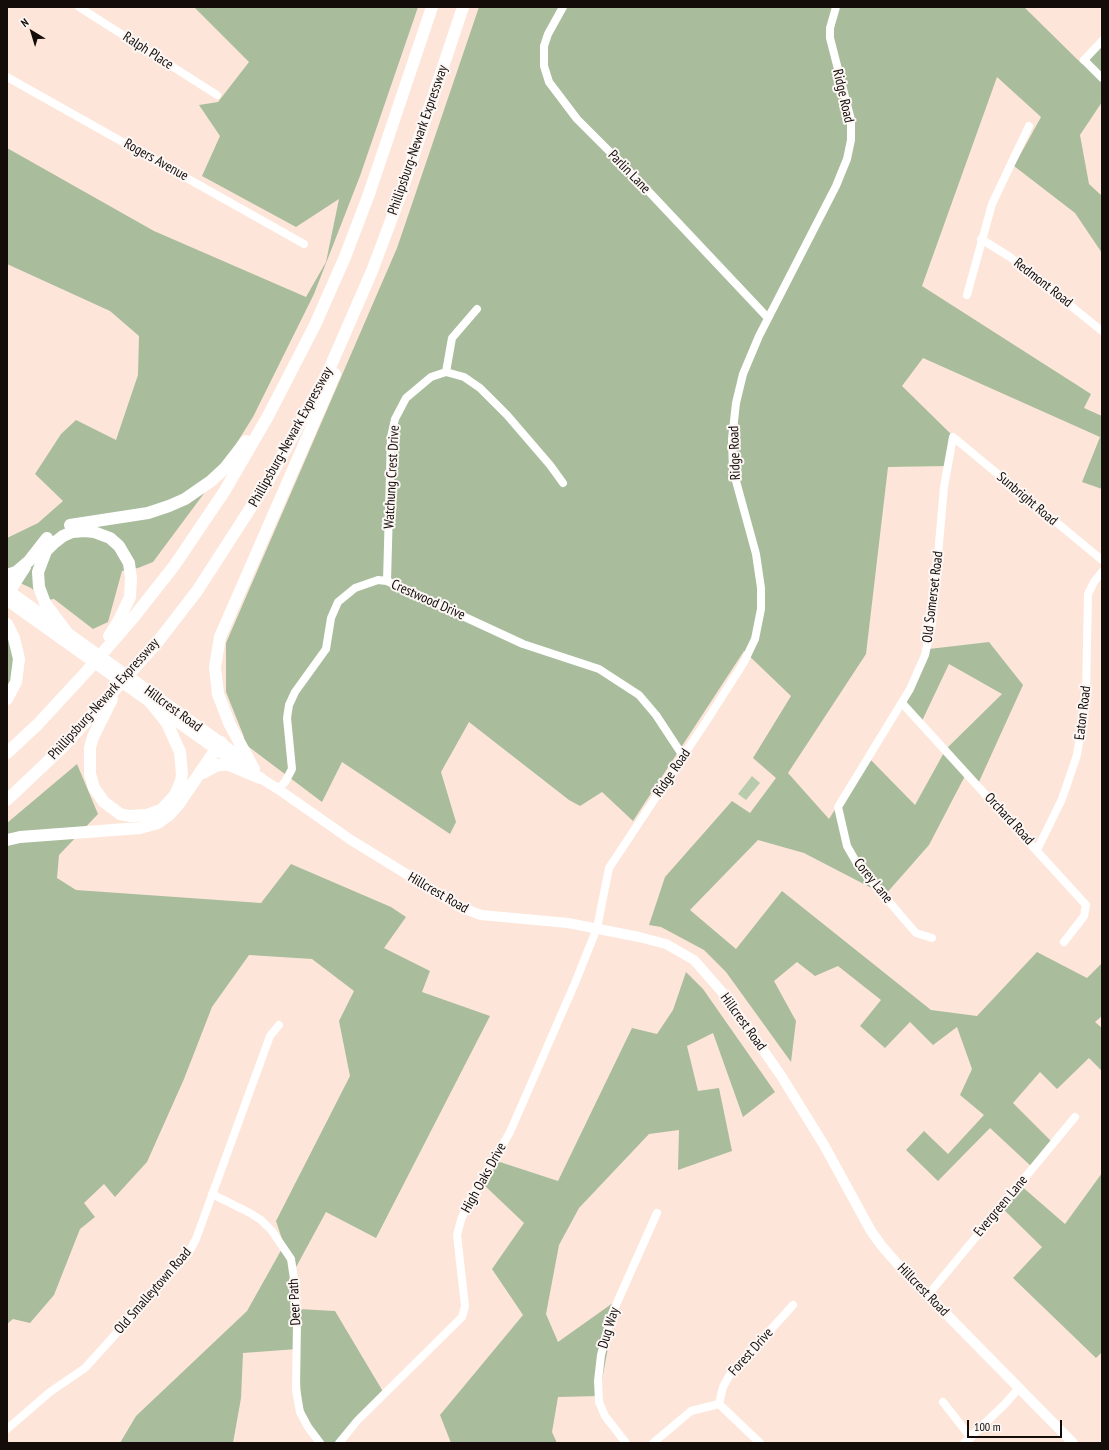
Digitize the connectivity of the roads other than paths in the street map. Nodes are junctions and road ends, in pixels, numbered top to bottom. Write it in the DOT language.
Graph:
graph roads {
  1 [pos="79,7"];
  2 [pos="432,7"];
  3 [pos="463,7"];
  4 [pos="563,7"];
  5 [pos="836,7"];
  6 [pos="1102,41"];
  7 [pos="7,77"];
  8 [pos="1102,78"];
  9 [pos="217,95"];
  10 [pos="1029,126"];
  11 [pos="399,199"];
  12 [pos="981,239"];
  13 [pos="304,244"];
  14 [pos="967,295"];
  15 [pos="477,309"];
  16 [pos="768,318"];
  17 [pos="1102,331"];
  18 [pos="446,372"];
  19 [pos="267,418"];
  20 [pos="953,437"];
  21 [pos="563,483"];
  22 [pos="1102,560"];
  23 [pos="29,561"];
  24 [pos="1102,572"];
  25 [pos="7,575"];
  26 [pos="386,581"];
  27 [pos="8,594"];
  28 [pos="7,624"];
  29 [pos="69,635"];
  30 [pos="86,651"];
  31 [pos="87,671"];
  32 [pos="119,686"];
  33 [pos="140,690"];
  34 [pos="7,699"];
  35 [pos="151,703"];
  36 [pos="902,703"];
  37 [pos="218,746"];
  38 [pos="7,753"];
  39 [pos="683,756"];
  40 [pos="257,774"];
  41 [pos="200,775"];
  42 [pos="278,789"];
  43 [pos="7,800"];
  44 [pos="838,807"];
  45 [pos="7,840"];
  46 [pos="1038,850"];
  47 [pos="597,928"];
  48 [pos="932,938"];
  49 [pos="1064,942"];
  50 [pos="279,1026"];
  51 [pos="1075,1117"];
  52 [pos="212,1194"];
  53 [pos="658,1213"];
  54 [pos="928,1295"];
  55 [pos="793,1305"];
  56 [pos="1019,1388"];
  57 [pos="943,1402"];
  58 [pos="719,1404"];
  59 [pos="7,1429"];
  60 [pos="968,1441"];
  61 [pos="320,1443"];
  62 [pos="339,1443"];
  63 [pos="626,1443"];
  64 [pos="653,1443"];
  65 [pos="760,1443"];
  66 [pos="1073,1443"];
  1 -- 9 [label="street, Ralph Place"];
  2 -- 19 [label="highway, Phillipsburg-Newark Expressway"];
  3 -- 11 [label="highway, Phillipsburg-Newark Expressway"];
  4 -- 16 [label="street, Parlin Lane"];
  5 -- 16 [label="street, Ridge Road"];
  6 -- 8 [label="street"];
  7 -- 13 [label="street, Rogers Avenue"];
  10 -- 12 [label="street"];
  11 -- 32 [label="highway, Phillipsburg-Newark Expressway"];
  11 -- 40 [label="highway"];
  12 -- 14 [label="street"];
  12 -- 17 [label="street, Redmont Road"];
  15 -- 18 [label="street"];
  16 -- 39 [label="street, Ridge Road"];
  18 -- 21 [label="street"];
  18 -- 26 [label="street, Watchung Crest Drive"];
  19 -- 23 [label="highway"];
  19 -- 31 [label="highway, Phillipsburg-Newark Expressway"];
  20 -- 22 [label="street, Sunbright Road"];
  20 -- 36 [label="street, Old Somerset Road"];
  23 -- 25 [label="highway"];
  23 -- 27 [label="highway"];
  24 -- 46 [label="street, Eaton Road"];
  26 -- 39 [label="street, Crestwood Drive"];
  26 -- 42 [label="street, Crestwood Drive"];
  27 -- 29 [label="main road, Hillcrest Road"];
  27 -- 30 [label="main road, Hillcrest Road"];
  28 -- 34 [label="highway"];
  29 -- 30 [label="main road, Hillcrest Road"];
  29 -- 31 [label="highway"];
  30 -- 33 [label="main road, Hillcrest Road"];
  31 -- 38 [label="highway, Phillipsburg-Newark Expressway"];
  32 -- 35 [label="highway"];
  32 -- 43 [label="highway, Phillipsburg-Newark Expressway"];
  33 -- 35 [label="main road, Hillcrest Road"];
  33 -- 37 [label="main road, Hillcrest Road"];
  35 -- 37 [label="main road, Hillcrest Road"];
  36 -- 44 [label="street, Old Somerset Road"];
  36 -- 46 [label="street, Orchard Road"];
  37 -- 40 [label="main road, Hillcrest Road"];
  37 -- 41 [label="highway"];
  39 -- 47 [label="street, Ridge Road"];
  40 -- 41 [label="highway"];
  40 -- 42 [label="main road, Hillcrest Road"];
  41 -- 45 [label="highway"];
  42 -- 47 [label="main road, Hillcrest Road"];
  44 -- 48 [label="street, Corey Lane"];
  46 -- 49 [label="street, Orchard Road"];
  47 -- 54 [label="main road, Hillcrest Road"];
  47 -- 62 [label="street, High Oaks Drive"];
  50 -- 52 [label="street, Old Smalleytown Road"];
  51 -- 54 [label="street, Evergreen Lane"];
  52 -- 59 [label="street, Old Smalleytown Road"];
  52 -- 61 [label="street, Deer Path"];
  53 -- 63 [label="street, Dug Way"];
  54 -- 56 [label="main road, Hillcrest Road"];
  55 -- 58 [label="street, Forest Drive"];
  56 -- 60 [label="street"];
  56 -- 66 [label="main road, Hillcrest Road"];
  57 -- 60 [label="street"];
  58 -- 64 [label="street"];
  58 -- 65 [label="street"];
}
